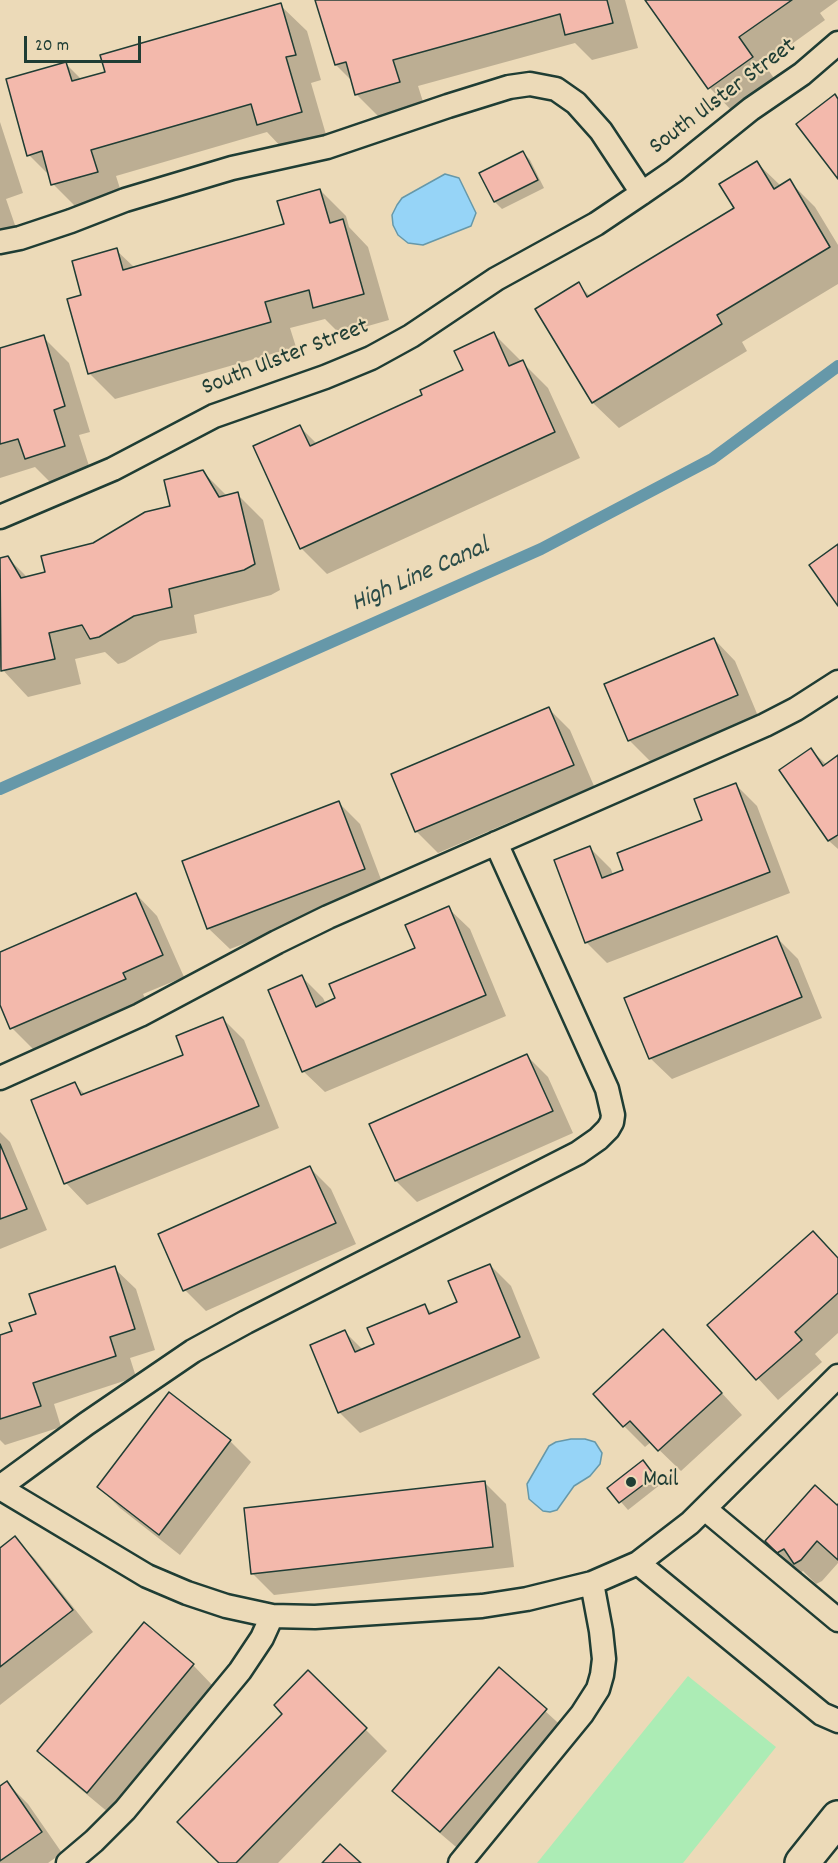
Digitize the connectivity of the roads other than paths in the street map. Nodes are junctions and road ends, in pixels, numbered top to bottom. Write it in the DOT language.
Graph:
graph roads {
  1 [pos="838,43"];
  2 [pos="642,193"];
  3 [pos="0,242"];
  4 [pos="0,517"];
  5 [pos="838,682"];
  6 [pos="496,843"];
  7 [pos="0,1078"];
  8 [pos="838,1376"];
  9 [pos="0,1487"];
  10 [pos="705,1509"];
  11 [pos="638,1563"];
  12 [pos="592,1582"];
  13 [pos="272,1616"];
  14 [pos="838,1620"];
  15 [pos="838,1721"];
  16 [pos="838,1818"];
  17 [pos="68,1863"];
  18 [pos="459,1863"];
  19 [pos="802,1863"];
  1 -- 2 [label="lane, South Ulster Street"];
  2 -- 3 [label="lane, South Ulster Street"];
  2 -- 4 [label="lane, South Ulster Street"];
  5 -- 6 [label="lane"];
  6 -- 7 [label="lane"];
  6 -- 9 [label="lane"];
  8 -- 10 [label="lane"];
  9 -- 13 [label="lane"];
  10 -- 11 [label="lane"];
  10 -- 14 [label="lane"];
  11 -- 12 [label="lane"];
  11 -- 15 [label="lane"];
  12 -- 13 [label="lane"];
  12 -- 18 [label="lane"];
  13 -- 17 [label="lane"];
  16 -- 19 [label="street"];
}
